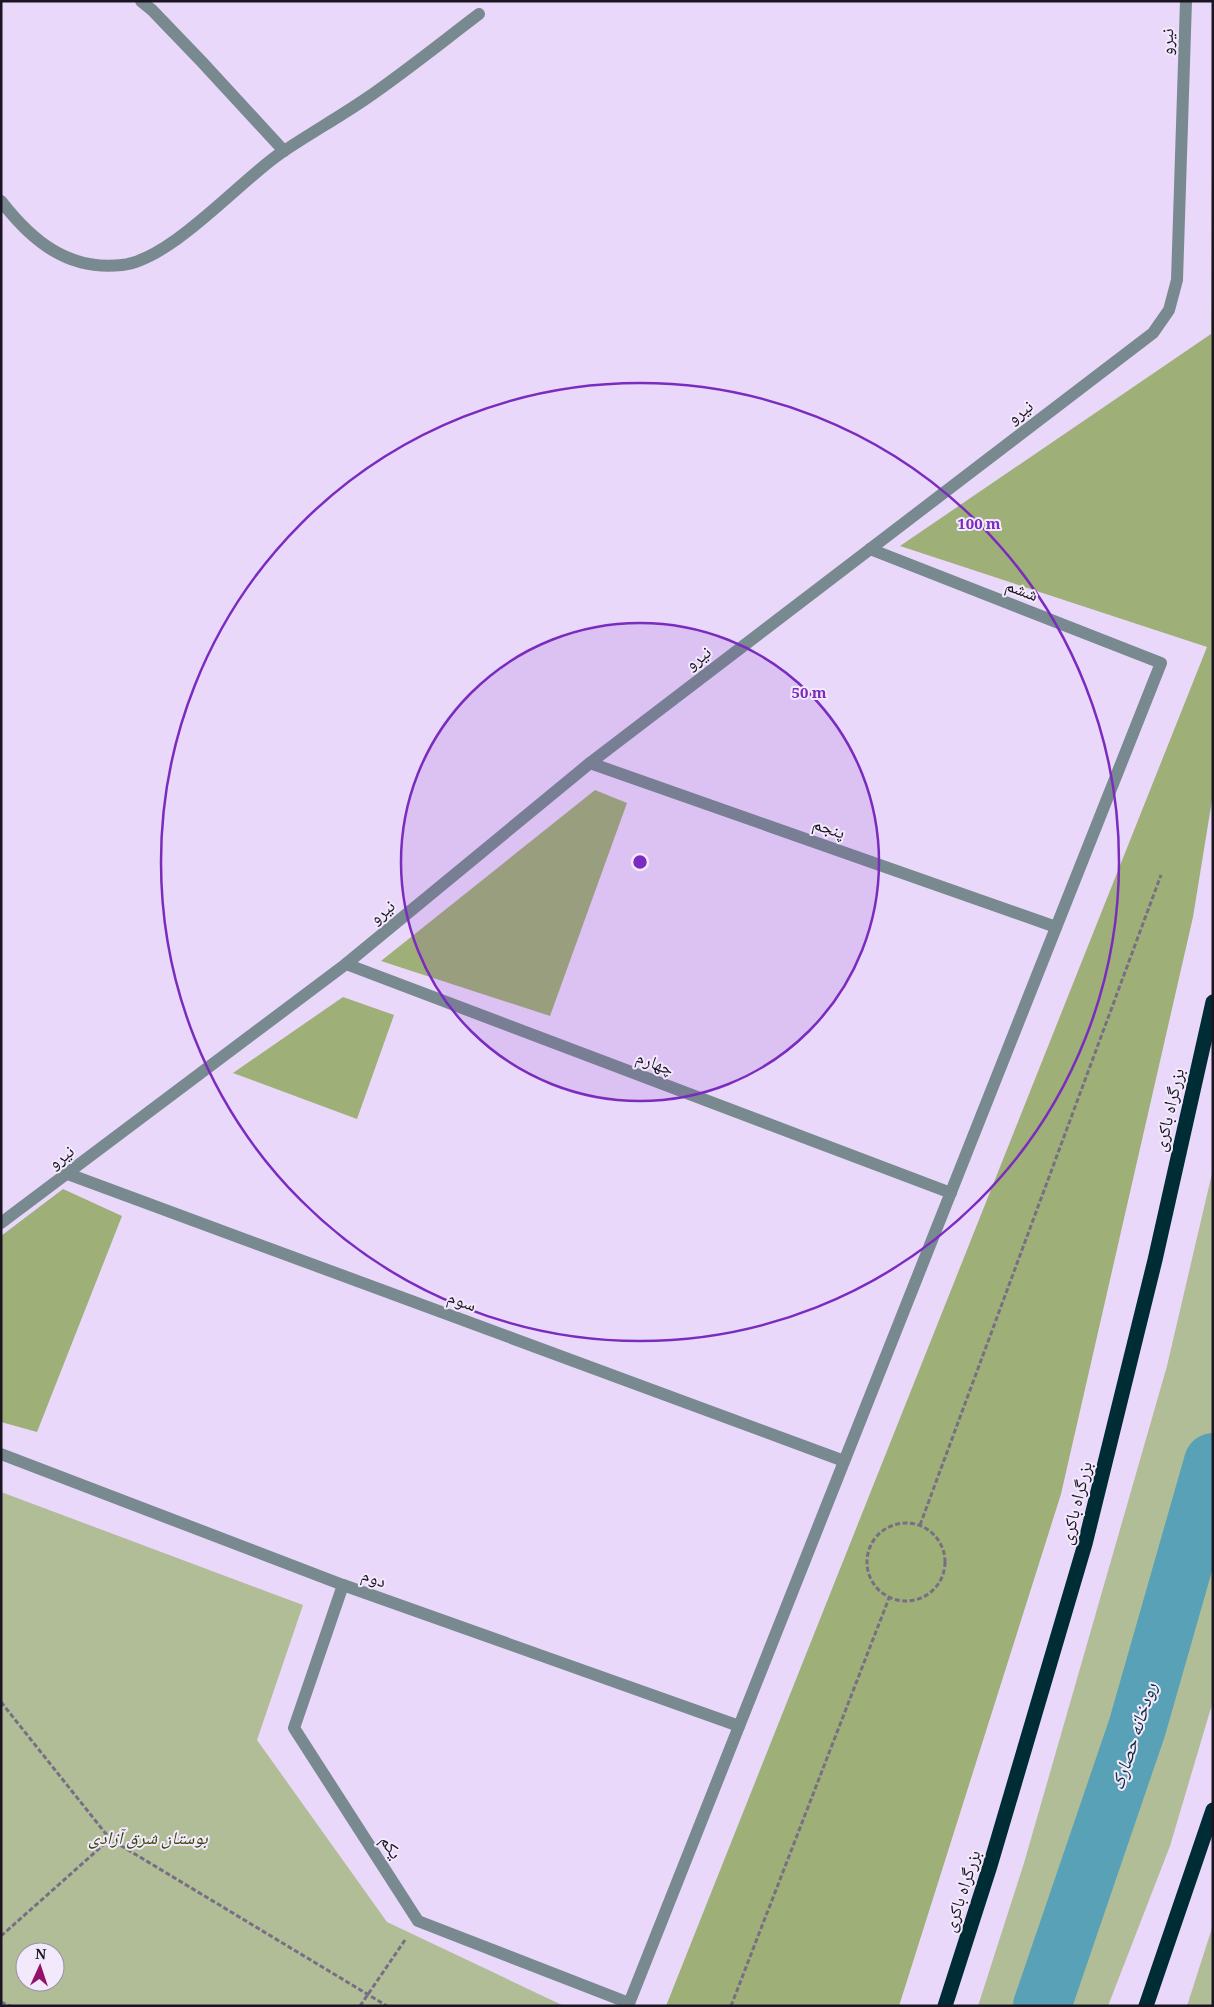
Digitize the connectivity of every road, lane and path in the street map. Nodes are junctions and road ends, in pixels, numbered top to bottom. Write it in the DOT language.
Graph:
graph roads {
  1 [pos="141,1"];
  2 [pos="1186,1"];
  3 [pos="479,14"];
  4 [pos="284,151"];
  5 [pos="1,201"];
  6 [pos="870,549"];
  7 [pos="590,763"];
  8 [pos="1161,875"];
  9 [pos="1056,927"];
  10 [pos="346,964"];
  11 [pos="1213,1002"];
  12 [pos="68,1174"];
  13 [pos="951,1193"];
  14 [pos="1,1223"];
  15 [pos="1,1454"];
  16 [pos="844,1461"];
  17 [pos="920,1525"];
  18 [pos="343,1586"];
  19 [pos="889,1598"];
  20 [pos="1,1702"];
  21 [pos="739,1726"];
  22 [pos="1213,1810"];
  23 [pos="110,1839"];
  24 [pos="418,1921"];
  25 [pos="1,1936"];
  26 [pos="368,1994"];
  27 [pos="1,2002"];
  28 [pos="628,2004"];
  29 [pos="10,2006"];
  30 [pos="360,2006"];
  31 [pos="387,2006"];
  32 [pos="731,2006"];
  33 [pos="944,2006"];
  34 [pos="1147,2006"];
  1 -- 4 [label="street"];
  2 -- 6 [label="street, نیرو"];
  3 -- 4 [label="street"];
  4 -- 5 [label="street"];
  6 -- 7 [label="street, نیرو"];
  6 -- 9 [label="street, ششم"];
  7 -- 9 [label="street, پنجم"];
  7 -- 10 [label="street, نیرو"];
  8 -- 17 [label="path"];
  9 -- 13 [label="street"];
  10 -- 12 [label="street, نیرو"];
  10 -- 13 [label="street, چهارم"];
  11 -- 33 [label="highway, بزرگراه باکری"];
  12 -- 14 [label="street, نیرو"];
  12 -- 16 [label="street, سوم"];
  13 -- 16 [label="street"];
  15 -- 18 [label="street, دوم"];
  16 -- 21 [label="street"];
  17 -- 19 [label="path"];
  17 -- 19 [label="path"];
  18 -- 21 [label="street, دوم"];
  18 -- 24 [label="street, یکم"];
  19 -- 32 [label="path"];
  20 -- 23 [label="path"];
  21 -- 28 [label="street"];
  22 -- 34 [label="highway"];
  23 -- 25 [label="path"];
  23 -- 26 [label="path"];
  24 -- 26 [label="path"];
  24 -- 28 [label="street"];
  26 -- 30 [label="path"];
  26 -- 31 [label="path"];
  27 -- 29 [label="path"];
}
